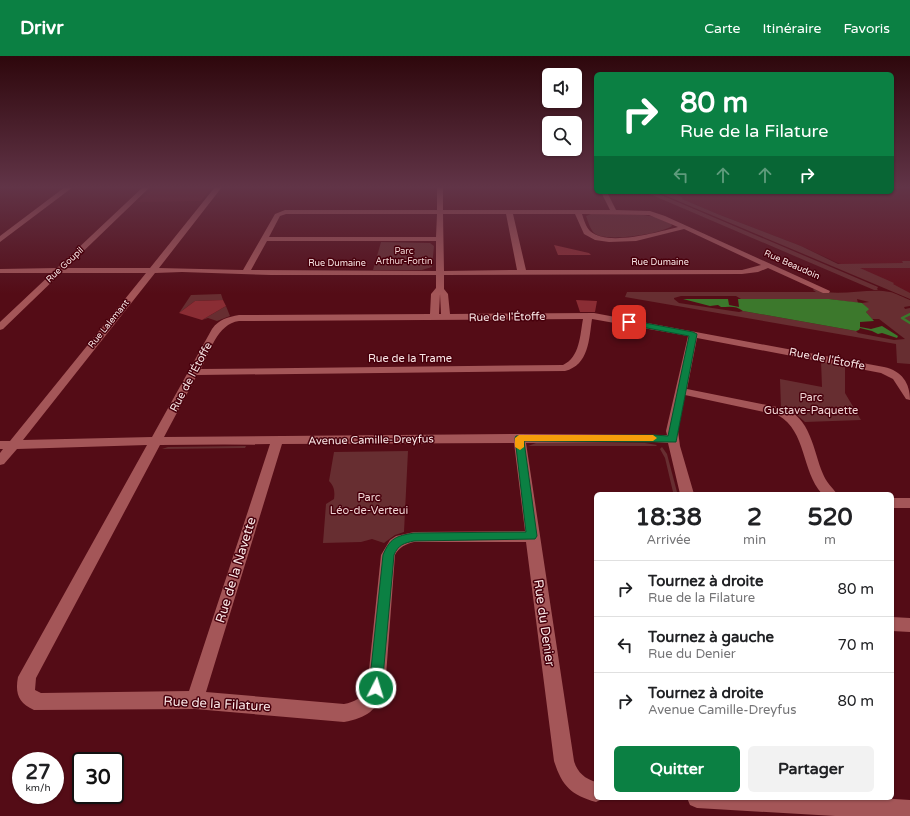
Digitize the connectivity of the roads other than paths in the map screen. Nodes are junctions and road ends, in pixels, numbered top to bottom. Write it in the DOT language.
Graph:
graph roads {
  1 [pos="24,222"];
  2 [pos="110,222"];
  3 [pos="191,222"];
  4 [pos="274,222"];
  5 [pos="440,222"];
  6 [pos="511,222"];
  7 [pos="583,222"];
  8 [pos="674,222"];
  9 [pos="685,227"];
  10 [pos="265,239"];
  11 [pos="440,239"];
  12 [pos="0,240"];
  13 [pos="768,265"];
  14 [pos="153,270"];
  15 [pos="0,271"];
  16 [pos="59,271"];
  17 [pos="246,272"];
  18 [pos="440,273"];
  19 [pos="522,273"];
  20 [pos="440,289"];
  21 [pos="826,291"];
  22 [pos="588,316"];
  23 [pos="434,317"];
  24 [pos="446,317"];
  25 [pos="0,327"];
  26 [pos="693,334"];
  27 [pos="193,372"];
  28 [pos="682,391"];
  29 [pos="910,397"];
  30 [pos="519,438"];
  31 [pos="277,440"];
  32 [pos="672,440"];
  33 [pos="156,441"];
  34 [pos="13,444"];
  35 [pos="0,445"];
  36 [pos="0,461"];
  37 [pos="686,492"];
  38 [pos="828,492"];
  39 [pos="894,503"];
  40 [pos="910,504"];
  41 [pos="532,536"];
  42 [pos="894,624"];
  43 [pos="910,625"];
  44 [pos="195,700"];
  45 [pos="594,791"];
  46 [pos="732,800"];
  47 [pos="910,810"];
  1 -- 12 [label="street"];
  2 -- 16 [label="street, Rue Goupil"];
  3 -- 14 [label="street, Rue Lalemant"];
  4 -- 10 [label="street, Rue Beaudoin"];
  5 -- 11 [label="street"];
  6 -- 19 [label="street"];
  7 -- 9 [label="street"];
  8 -- 9 [label="street, Rue Beaudoin"];
  9 -- 13 [label="street, Rue Beaudoin"];
  10 -- 11 [label="street"];
  10 -- 17 [label="street"];
  11 -- 18 [label="street"];
  13 -- 19 [label="street, Rue Dumaine"];
  13 -- 21 [label="street, Rue Beaudoin"];
  14 -- 16 [label="street, Rue Dumaine"];
  14 -- 17 [label="street, Rue Dumaine"];
  14 -- 34 [label="street, Rue Lalemant"];
  15 -- 16 [label="street, Rue Dumaine"];
  16 -- 25 [label="street, Rue Goupil"];
  17 -- 18 [label="street, Rue Dumaine"];
  18 -- 19 [label="street, Rue Dumaine"];
  18 -- 20 [label="street"];
  20 -- 23 [label="street"];
  20 -- 24 [label="street"];
  22 -- 24 [label="street, Rue de l'Étoffe"];
  22 -- 26 [label="street, Rue de l'Étoffe"];
  22 -- 27 [label="street, Rue de la Trame"];
  23 -- 24 [label="street, Rue de l'Étoffe"];
  23 -- 27 [label="street, Rue de l'Étoffe"];
  26 -- 28 [label="street"];
  26 -- 29 [label="street, Rue de l'Étoffe"];
  27 -- 33 [label="street, Rue de l'Étoffe"];
  28 -- 32 [label="street"];
  28 -- 38 [label="street"];
  30 -- 31 [label="street, Avenue Camille-Dreyfus"];
  30 -- 32 [label="street, Avenue Camille-Dreyfus"];
  30 -- 41 [label="street, Rue du Denier"];
  31 -- 33 [label="street, Avenue Camille-Dreyfus"];
  31 -- 44 [label="street, Rue de la Navette"];
  32 -- 37 [label="street"];
  33 -- 34 [label="street, Avenue Camille-Dreyfus"];
  33 -- 44 [label="street, Rue de la Filature"];
  34 -- 35 [label="street, Avenue Camille-Dreyfus"];
  34 -- 36 [label="street, Rue Lalemant"];
  39 -- 40 [label="street"];
  41 -- 44 [label="street, Rue de la Filature"];
  41 -- 45 [label="street, Rue du Denier"];
  42 -- 43 [label="street"];
  46 -- 47 [label="street"];
}
